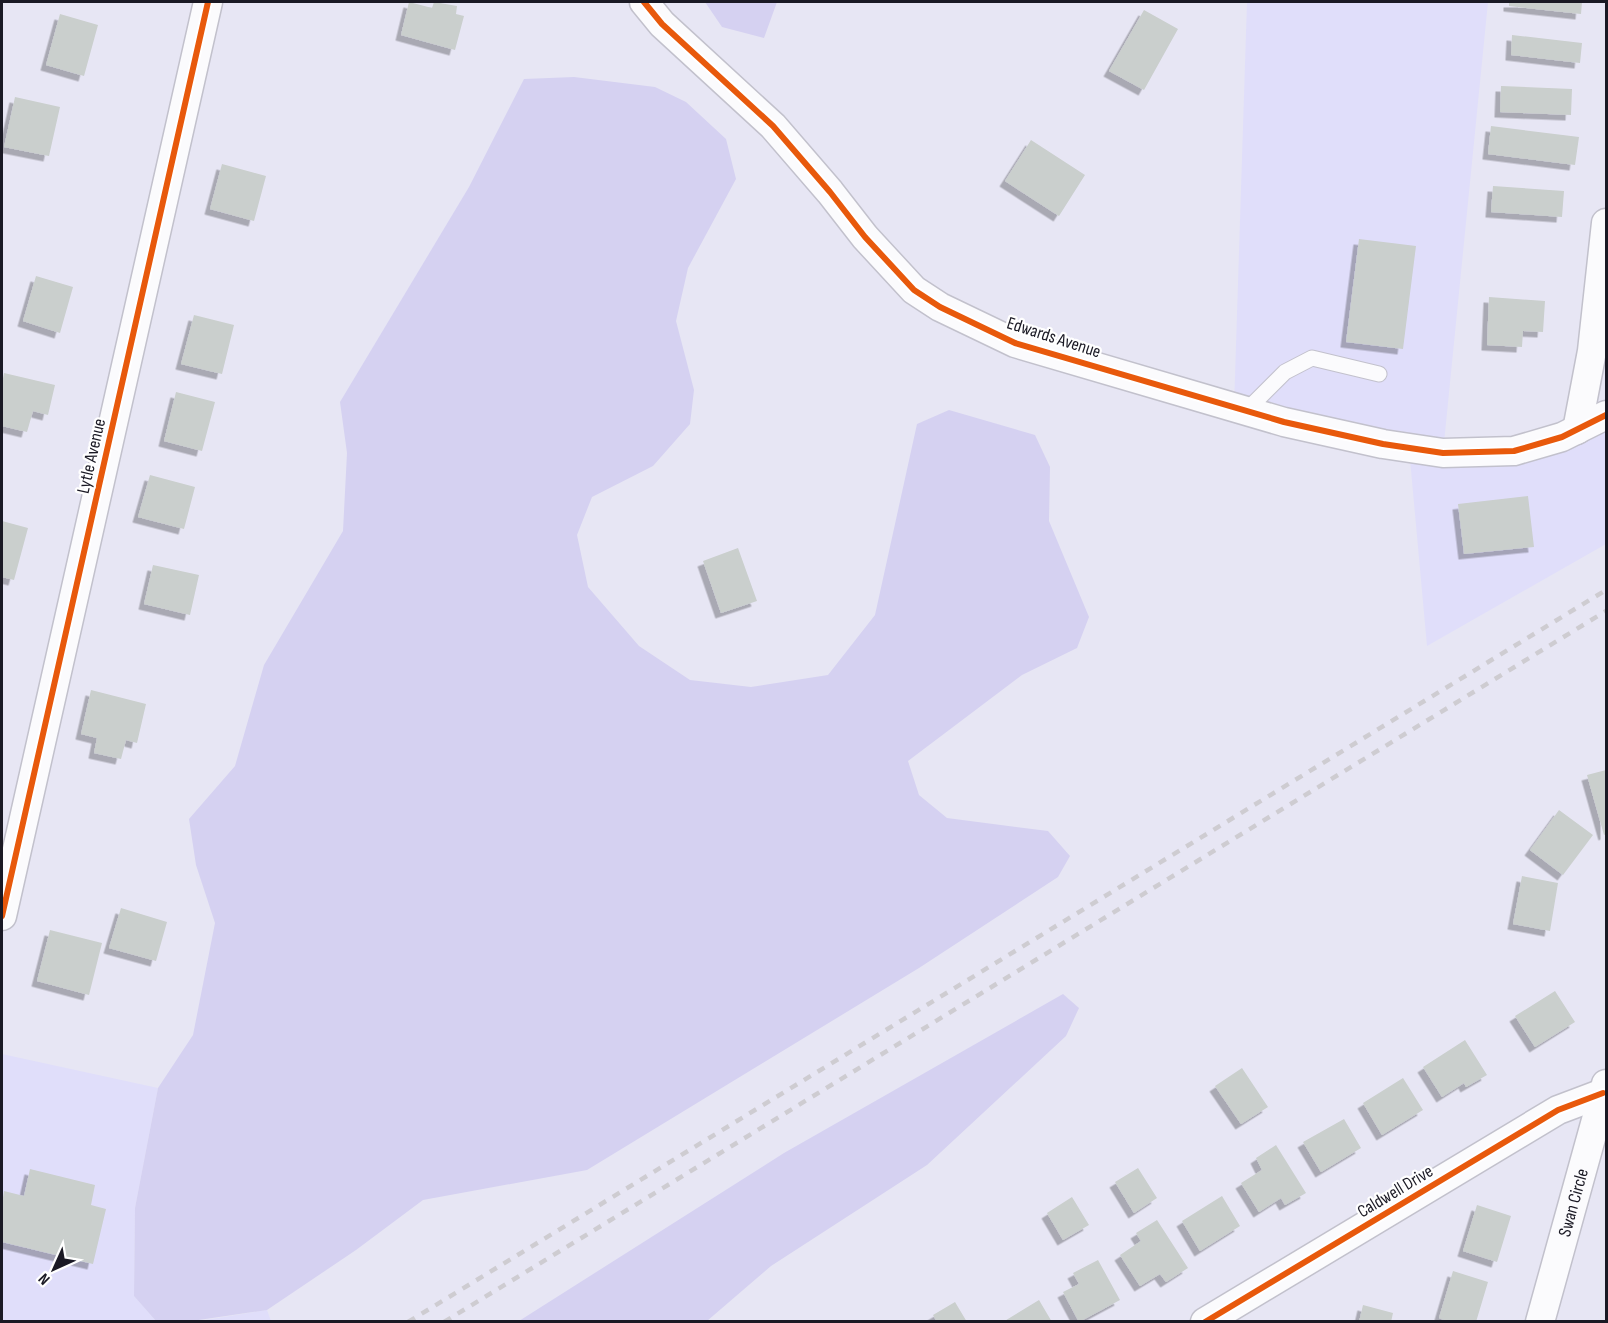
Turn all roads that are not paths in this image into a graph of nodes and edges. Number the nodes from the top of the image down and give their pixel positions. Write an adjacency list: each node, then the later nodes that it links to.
1 (208, 2): 8 (street, Lytle Avenue)
2 (644, 2): 5 (street, Edwards Avenue)
3 (1606, 223): 7 (street)
4 (1379, 374): 5 (lane)
5 (1245, 411): 7 (street, Edwards Avenue)
6 (1606, 415): 7 (street, Edwards Avenue)
7 (1577, 430)
8 (2, 916)
9 (1605, 1089): 10 (street, Caldwell Drive); 11 (street, Swan Circle)
10 (1206, 1322)
11 (1540, 1322)

